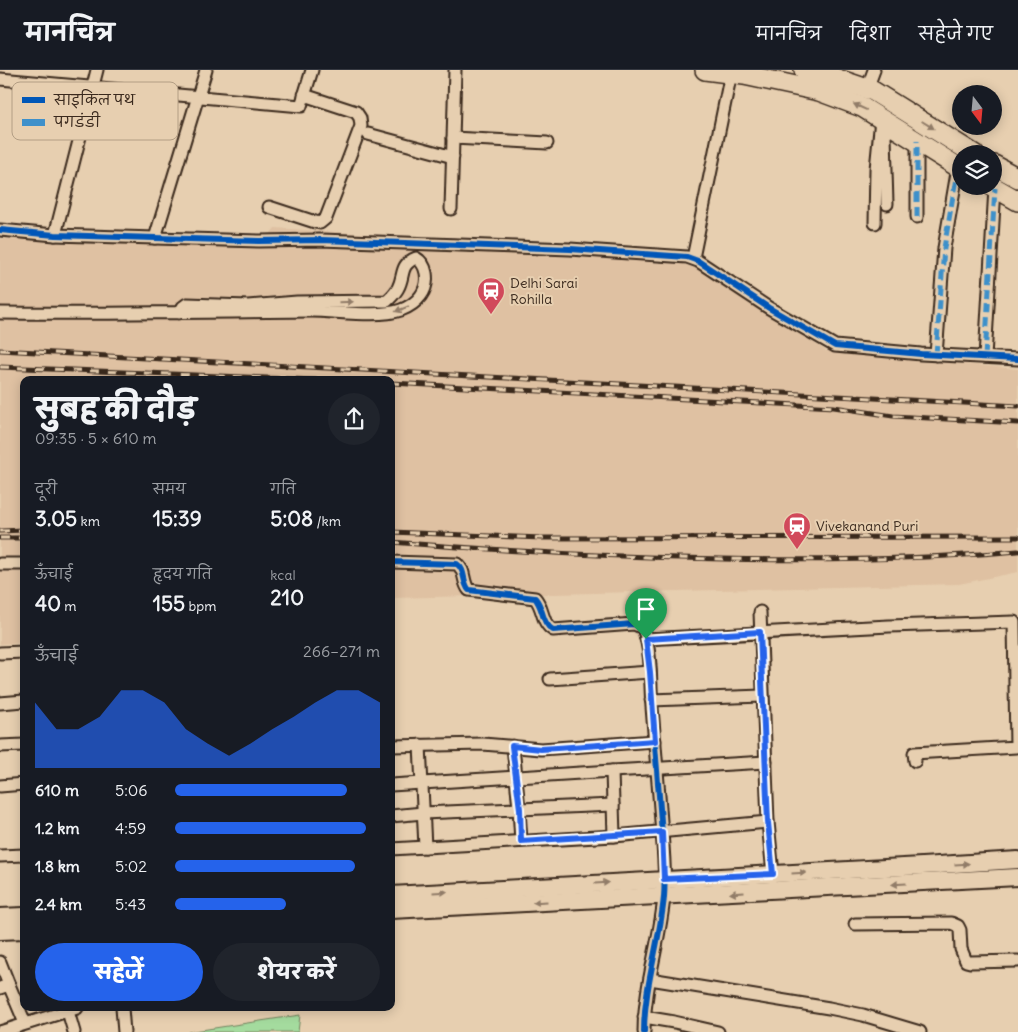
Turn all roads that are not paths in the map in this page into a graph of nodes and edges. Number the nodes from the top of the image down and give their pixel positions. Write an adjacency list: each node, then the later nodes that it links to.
1 (206, 70): 13 (street)
2 (312, 70): 12 (street)
3 (455, 70): 16 (street)
4 (705, 70): 7 (main road)
5 (804, 70): 10 (main road)
6 (874, 70): 10 (street)
7 (731, 73): 14 (main road, one-way to 7); 37 (street)
8 (0, 80): 9 (street)
9 (27, 82)
10 (867, 89): 20 (main road, one-way to 20)
11 (178, 95): 13 (street)
12 (304, 95): 13 (street); 30 (street)
13 (198, 97): 36 (street)
14 (883, 120): 18 (main road); 29 (street); 33 (street)
15 (368, 134): 21 (street)
16 (453, 138): 19 (street); 21 (street)
17 (79, 140): 35 (street)
18 (917, 141): 22 (main road); 32 (street)
19 (547, 143)
20 (959, 145)
21 (453, 157): 31 (street)
22 (952, 163)
23 (1002, 169): 24 (main road)
24 (1018, 178)
25 (1002, 191): 28 (main road)
26 (955, 195): 40 (street)
27 (994, 195): 41 (street)
28 (1018, 200)
29 (887, 204)
30 (269, 207)
31 (451, 209)
32 (917, 217)
33 (875, 223)
34 (0, 230): 35 (street)
35 (55, 235): 36 (street)
36 (155, 238): 37 (street)
37 (693, 258): 40 (street)
38 (0, 313): 39 (street)
39 (179, 313): 39 (street, one-way to 39)
40 (936, 355): 41 (street)
41 (986, 357): 42 (street)
42 (1018, 359)
43 (395, 562): 48 (street)
44 (0, 564): 45 (street)
45 (20, 564)
46 (760, 612): 47 (street)
47 (760, 632): 48 (street); 53 (street); 64 (street)
48 (646, 639): 51 (street)
49 (20, 652): 50 (street)
50 (0, 653)
51 (650, 672): 52 (street); 54 (street)
52 (550, 679)
53 (762, 696): 54 (street); 63 (street)
54 (652, 700): 57 (street)
55 (20, 701): 56 (street)
56 (0, 702)
57 (655, 741): 62 (street); 65 (street)
58 (20, 745): 60 (street)
59 (420, 745): 61 (street); 62 (street); 69 (street)
60 (0, 746)
61 (395, 746)
62 (512, 746): 67 (street)
63 (766, 762): 65 (street); 76 (street)
64 (915, 762)
65 (657, 768): 66 (street); 77 (street)
66 (612, 771): 67 (street); 72 (street)
67 (516, 777): 69 (street); 73 (street)
68 (20, 784): 71 (street)
69 (421, 784): 70 (street); 74 (street)
70 (395, 785)
71 (0, 786)
72 (613, 805): 73 (street); 78 (street)
73 (520, 809): 74 (street); 79 (street)
74 (423, 813): 75 (street); 80 (street)
75 (395, 816)
76 (768, 822): 77 (street); 85 (street)
77 (662, 832): 78 (street); 87 (street)
78 (614, 836): 79 (street)
79 (521, 841): 80 (street)
80 (425, 847): 81 (street)
81 (395, 849)
82 (20, 855): 83 (street)
83 (0, 856)
84 (1018, 860): 85 (street, one-way to 84)
85 (773, 874): 87 (street)
86 (1018, 877): 87 (street, one-way to 87)
87 (664, 887): 88 (street, one-way to 87); 89 (street, one-way to 89); 97 (street)
88 (395, 895)
89 (395, 910)
90 (20, 916): 91 (street)
91 (0, 917)
92 (855, 924): 95 (street)
93 (20, 930): 94 (street)
94 (0, 931)
95 (1018, 961)
96 (0, 962): 98 (street)
97 (650, 979): 102 (street); 110 (street)
98 (4, 986): 103 (street)
99 (62, 1011): 103 (street)
100 (71, 1011): 106 (street)
101 (122, 1011): 107 (street)
102 (644, 1018): 108 (street); 109 (street)
103 (27, 1022): 104 (street); 105 (street)
104 (0, 1032)
105 (35, 1032)
106 (74, 1032)
107 (124, 1032)
108 (644, 1032)
109 (718, 1032)
110 (920, 1032)

